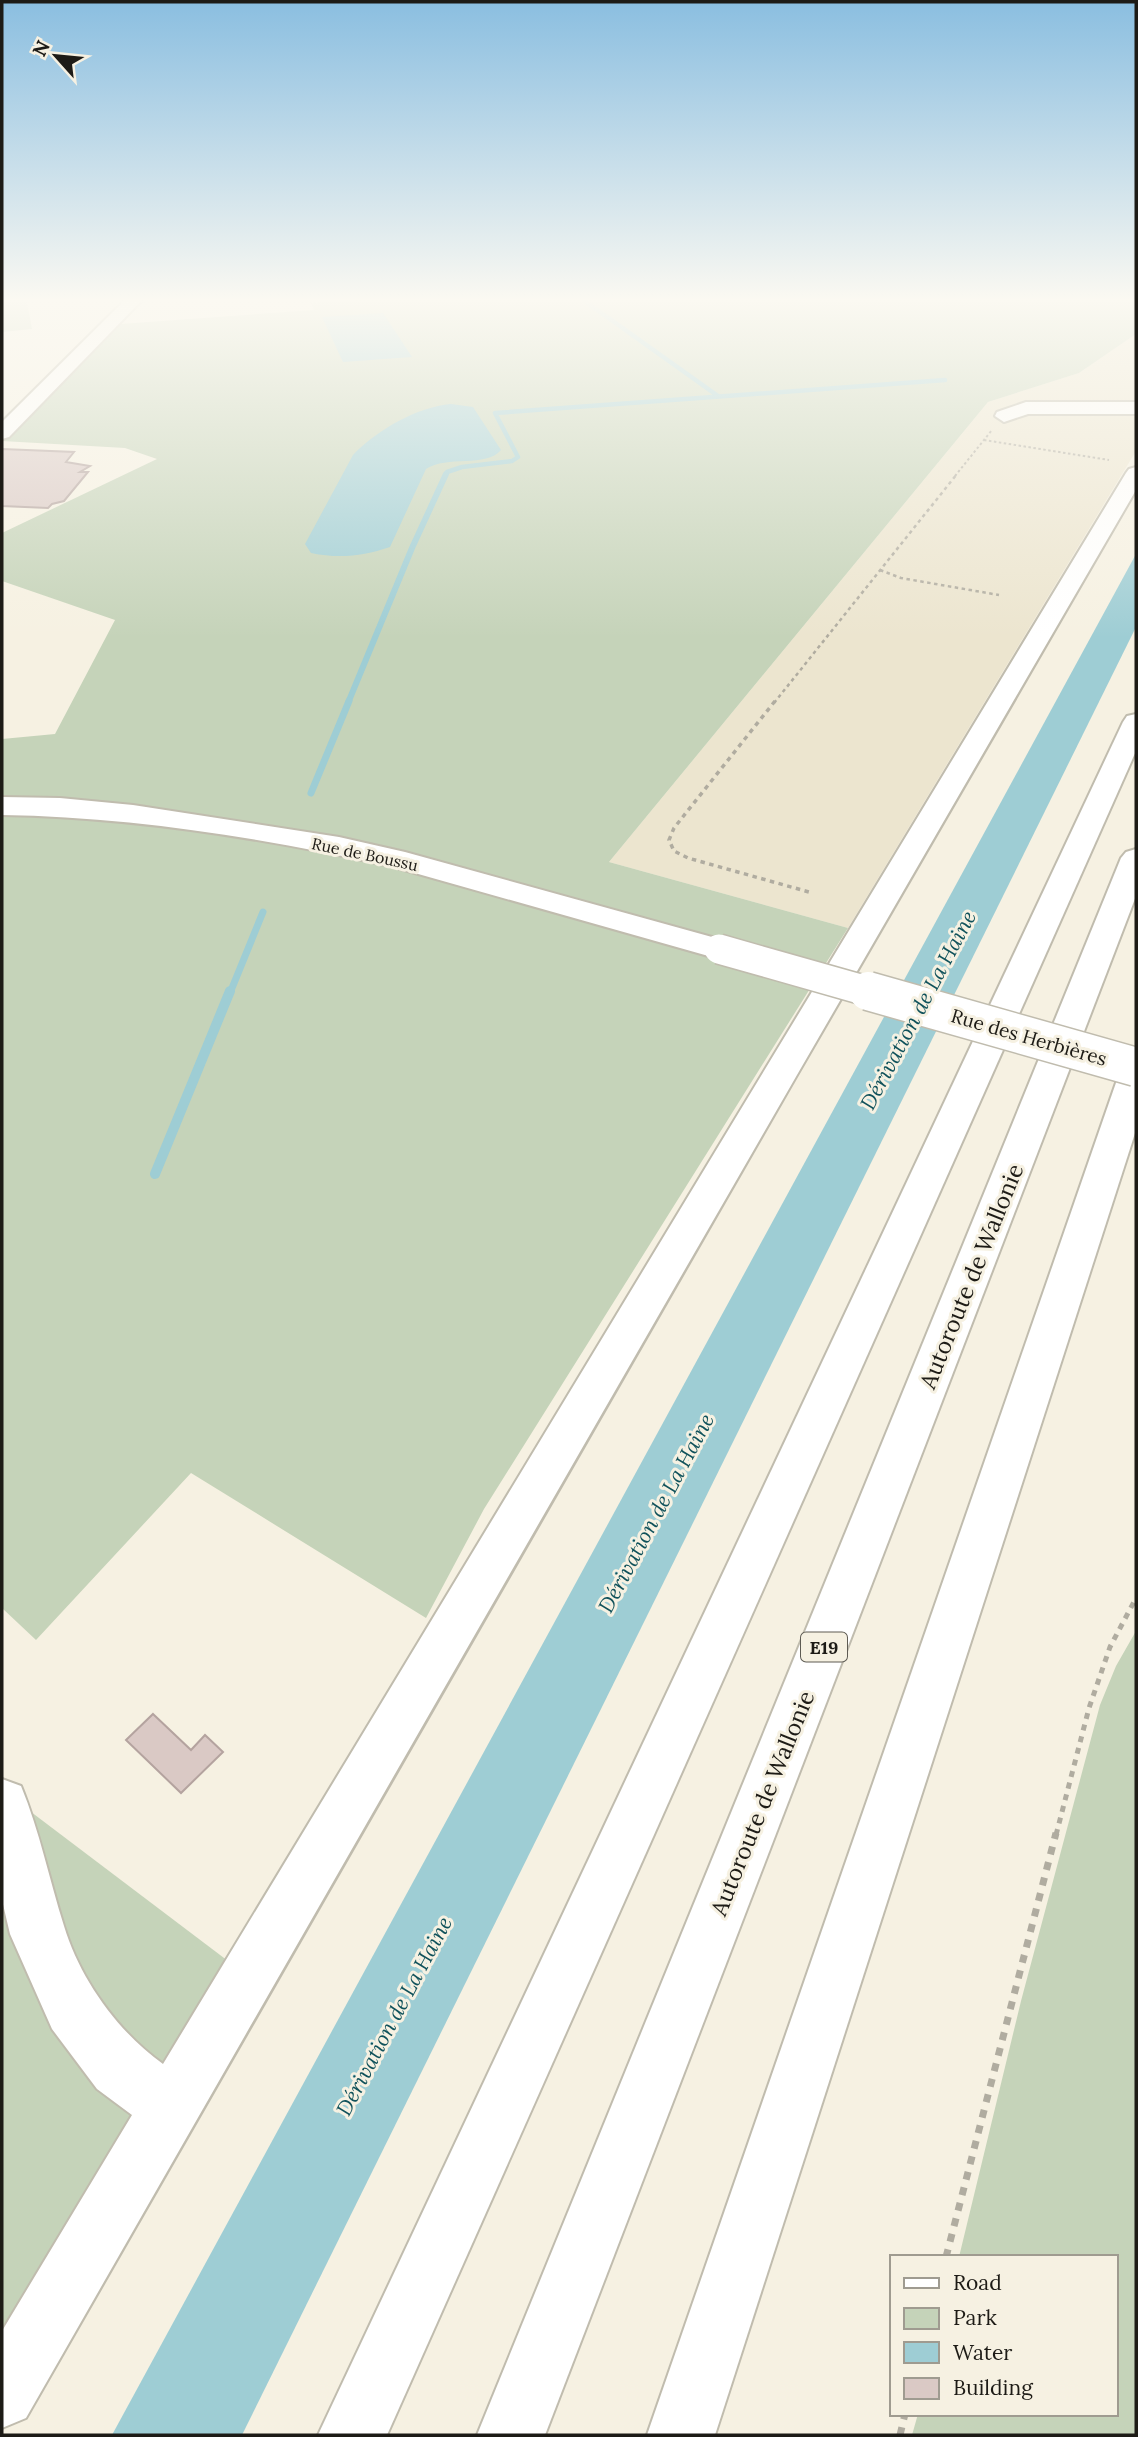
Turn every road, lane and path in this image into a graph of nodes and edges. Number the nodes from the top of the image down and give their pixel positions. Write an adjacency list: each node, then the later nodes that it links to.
1 (24, 411): 4 (main road)
2 (1019, 411): 3 (main road)
3 (1004, 416): 5 (path)
4 (2, 433)
5 (984, 440): 6 (path); 7 (path)
6 (1123, 466): 18 (main road)
7 (880, 570): 8 (path); 12 (path)
8 (999, 595)
9 (1136, 722): 22 (main road)
10 (2, 806): 13 (main road, Rue de Boussu)
11 (1136, 858): 23 (main road, Autoroute de Wallonie / E19)
12 (809, 892)
13 (719, 949): 14 (main road, Rue des Herbières, bridge)
14 (1136, 1067)
15 (1136, 1077): 24 (main road)
16 (1136, 1598): 19 (path)
17 (2, 1805): 18 (main road)
18 (172, 2107): 20 (main road)
19 (947, 2255)
20 (2, 2394)
21 (905, 2416): 25 (path)
22 (352, 2435)
23 (511, 2435)
24 (681, 2435)
25 (900, 2435)

